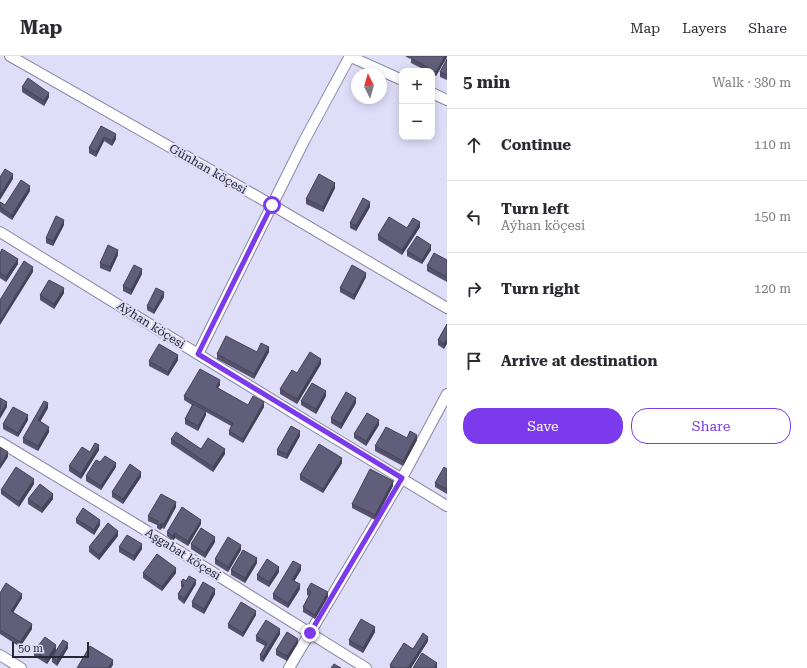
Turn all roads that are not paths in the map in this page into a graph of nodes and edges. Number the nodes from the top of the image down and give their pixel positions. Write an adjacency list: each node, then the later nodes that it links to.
1 (10, 56): 6 (street, Günhan köçesi)
2 (349, 56): 3 (street); 6 (street)
3 (399, 79)
4 (435, 94): 5 (street)
5 (447, 100)
6 (272, 205): 8 (street, Günhan köçesi); 9 (street)
7 (0, 232): 9 (street, Aýhan köçesi)
8 (447, 308)
9 (198, 354): 12 (street, Aýhan köçesi)
10 (447, 394): 12 (street)
11 (0, 442): 14 (street, Aşgabat köçesi)
12 (402, 478): 13 (street, Aýhan köçesi); 14 (street)
13 (447, 506)
14 (310, 633): 17 (street); 18 (street, Aşgabat köçesi)
15 (0, 655): 16 (street)
16 (21, 668)
17 (289, 668)
18 (366, 668)

